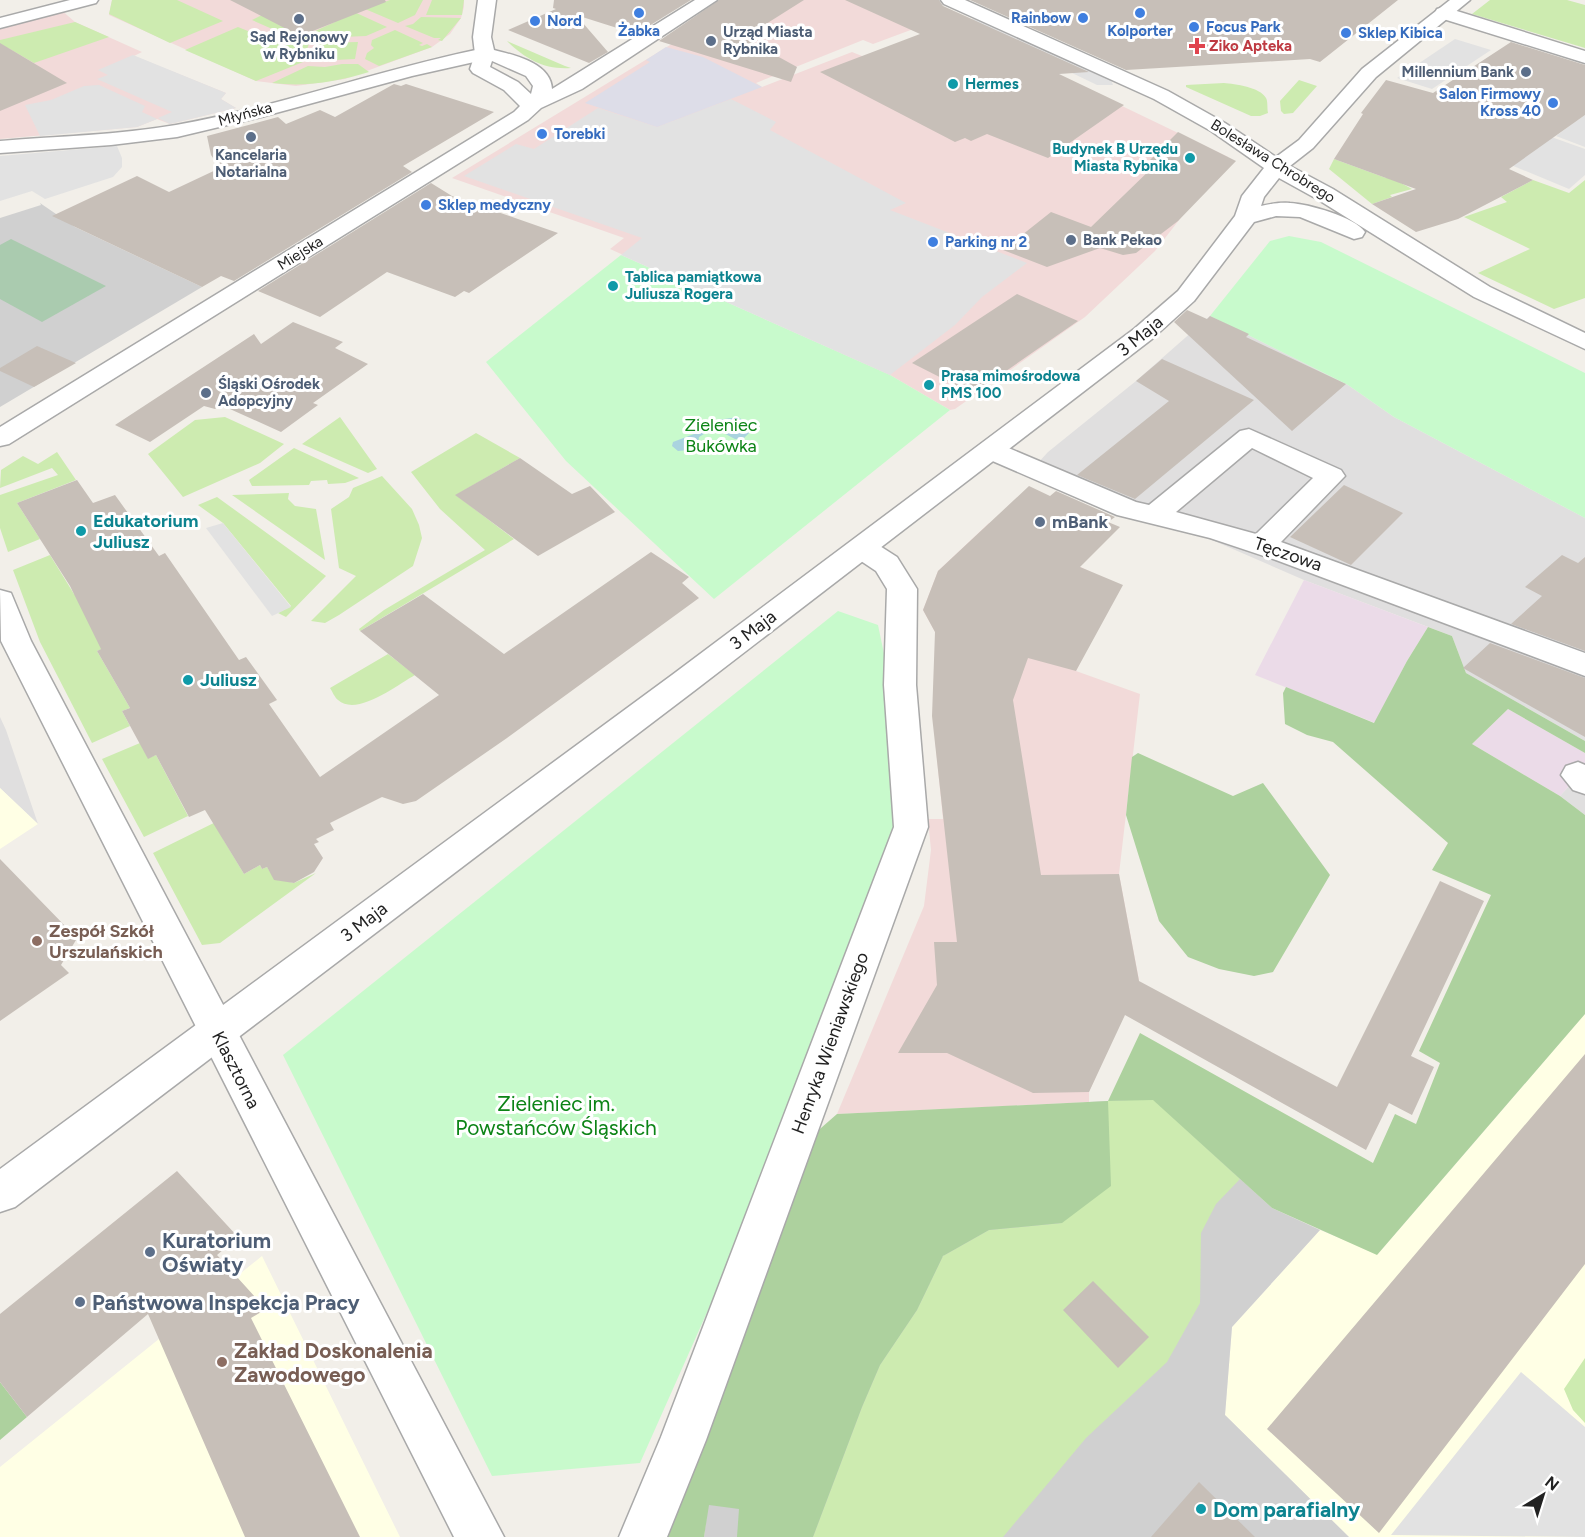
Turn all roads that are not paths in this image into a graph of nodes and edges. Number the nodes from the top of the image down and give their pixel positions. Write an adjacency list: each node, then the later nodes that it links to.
1 (90, 0): 6 (street)
2 (486, 0): 7 (street)
3 (708, 0): 9 (street, Miejska)
4 (950, 0): 12 (street, Bolesława Chrobrego)
5 (1451, 8): 8 (street); 13 (street, 3 Maja)
6 (0, 24)
7 (485, 54): 10 (street); 11 (street); 14 (street, Młyńska)
8 (1585, 57)
9 (598, 68): 10 (street, Miejska); 11 (street, Miejska)
10 (535, 74): 11 (street)
11 (531, 105): 20 (street, Miejska)
12 (1178, 105): 13 (street); 15 (street, Bolesława Chrobrego)
13 (1306, 144): 15 (street, 3 Maja); 16 (street)
14 (0, 147)
15 (1277, 166): 16 (street, Bolesława Chrobrego); 17 (street, 3 Maja)
16 (1326, 194): 18 (street, Bolesława Chrobrego)
17 (1246, 217): 18 (street); 21 (street, 3 Maja)
18 (1466, 282): 19 (street, Bolesława Chrobrego)
19 (1585, 342)
20 (0, 438)
21 (990, 450): 22 (street, Tęczowa); 24 (street, 3 Maja)
22 (1153, 517): 23 (street, Tęczowa); 23 (street)
23 (1261, 545): 26 (street, Tęczowa)
24 (862, 548): 27 (street, 3 Maja); 30 (street, Henryka Wieniawskiego)
25 (0, 600): 27 (street, Klasztorna)
26 (1585, 665)
27 (216, 1033): 28 (street, 3 Maja); 29 (street, Klasztorna)
28 (0, 1193)
29 (480, 1537)
30 (643, 1537)

